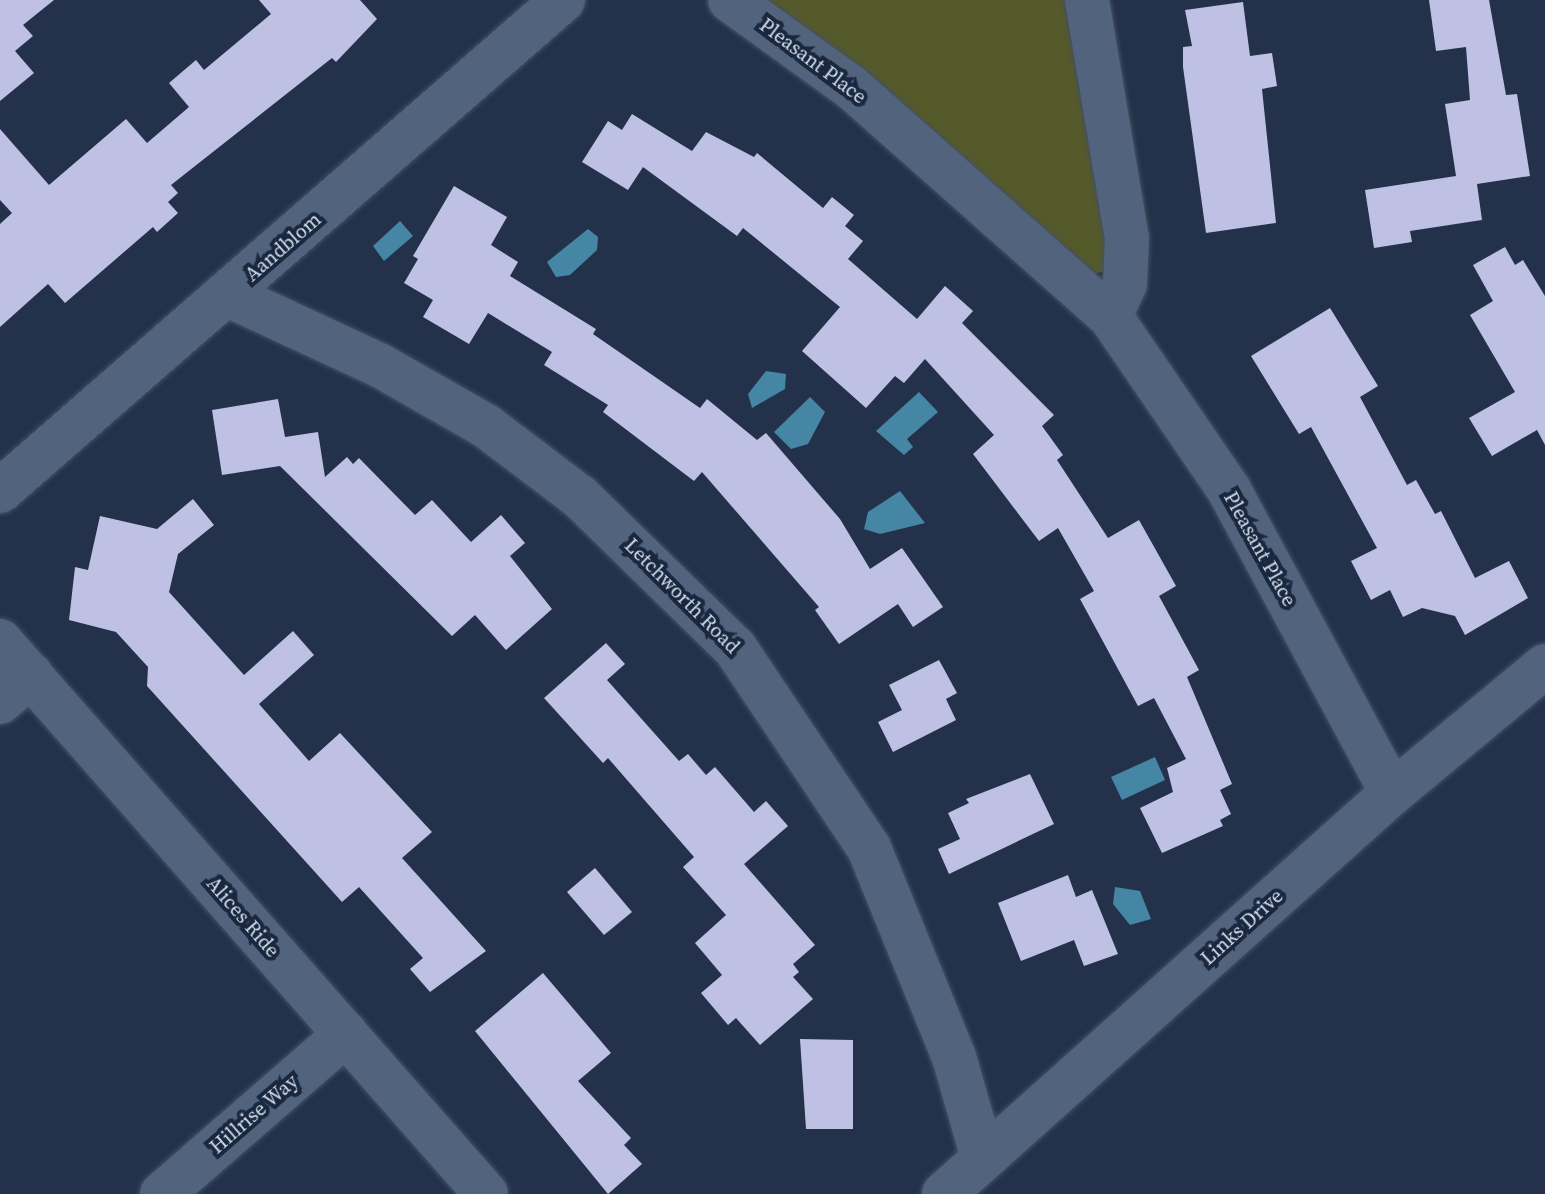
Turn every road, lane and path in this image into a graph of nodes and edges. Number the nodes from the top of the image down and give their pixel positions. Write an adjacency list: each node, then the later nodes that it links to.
1 (563, 0): 4 (street, Aandblom)
2 (730, 0): 5 (street, Pleasant Place)
3 (1087, 0): 5 (street)
4 (228, 295): 6 (street, Aandblom); 12 (street, Letchworth Road)
5 (1110, 316): 10 (street, Pleasant Place)
6 (0, 491)
7 (0, 641): 9 (street, Alices Ride)
8 (1545, 666): 10 (street, Links Drive)
9 (15, 689): 11 (street, Alices Ride)
10 (1392, 793): 12 (street, Links Drive)
11 (346, 1034): 13 (street, Hillrise Way); 14 (street, Alices Ride)
12 (983, 1158): 15 (street, Links Drive)
13 (162, 1194)
14 (486, 1194)
15 (944, 1194)

